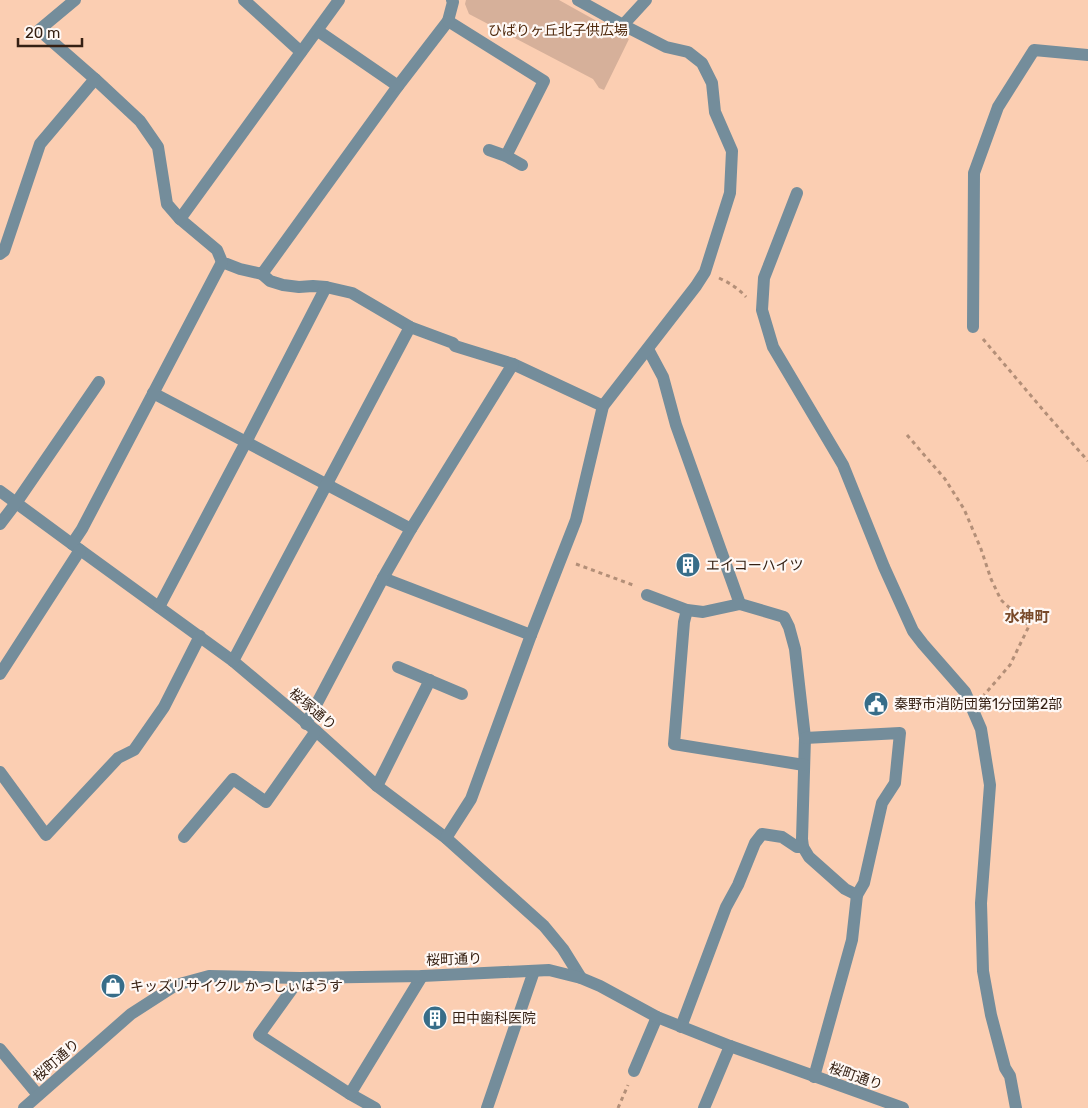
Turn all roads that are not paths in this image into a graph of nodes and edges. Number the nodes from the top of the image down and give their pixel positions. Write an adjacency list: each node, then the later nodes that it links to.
1 (75, 0): 12 (street)
2 (244, 0): 10 (street)
3 (339, 0): 9 (street)
4 (452, 0): 7 (street)
5 (578, 0): 8 (street)
6 (646, 0): 8 (street)
7 (448, 21): 13 (street); 15 (street)
8 (623, 25): 25 (street)
9 (318, 30): 10 (street); 13 (street)
10 (302, 52): 18 (street)
11 (1088, 55): 23 (street)
12 (95, 79): 18 (street); 19 (street)
13 (398, 86): 21 (street)
14 (489, 150): 15 (street)
15 (506, 156): 16 (street)
16 (522, 166)
17 (796, 193): 75 (street)
18 (180, 219): 20 (street)
19 (0, 254)
20 (222, 262): 21 (street); 28 (street)
21 (262, 274): 22 (street)
22 (326, 287): 24 (street); 30 (street)
23 (973, 327)
24 (410, 328): 26 (street); 31 (street)
25 (648, 349): 29 (street); 39 (street)
26 (513, 364): 29 (street); 35 (street)
27 (99, 382): 33 (street)
28 (156, 395): 30 (street); 36 (street)
29 (603, 406): 42 (street)
30 (246, 442): 31 (street); 40 (street)
31 (328, 485): 35 (street); 44 (street)
32 (0, 491): 33 (street, 桜塚通り)
33 (16, 503): 34 (street); 36 (street, 桜塚通り)
34 (0, 524)
35 (409, 527): 37 (street)
36 (76, 547): 40 (street, 桜塚通り); 46 (street)
37 (383, 578): 42 (street); 49 (street)
38 (647, 595): 41 (street)
39 (740, 604): 41 (street); 50 (street)
40 (159, 607): 43 (street, 桜塚通り)
41 (687, 610): 51 (street)
42 (530, 635): 55 (street)
43 (200, 636): 44 (street, 桜塚通り); 52 (street)
44 (233, 661): 49 (street, 桜塚通り)
45 (398, 667): 47 (street)
46 (0, 674)
47 (430, 680): 48 (street); 53 (street)
48 (462, 694)
49 (311, 728): 53 (street, 桜塚通り); 54 (street)
50 (805, 738): 51 (street); 57 (street)
51 (804, 765): 56 (street)
52 (0, 772)
53 (377, 786): 55 (street, 桜塚通り)
54 (184, 837)
55 (446, 838): 61 (street, 桜塚通り)
56 (803, 847): 57 (street); 63 (street)
57 (857, 895): 67 (street)
58 (534, 971): 59 (street, 桜町通り); 61 (street, 桜町通り); 72 (street)
59 (422, 976): 60 (street, 桜町通り); 68 (street)
60 (300, 978): 68 (street); 69 (street, 桜町通り)
61 (581, 978): 62 (street, 桜町通り)
62 (657, 1017): 63 (street, 桜町通り); 66 (street)
63 (673, 1027): 64 (street, 桜町通り)
64 (730, 1046): 67 (street, 桜町通り); 73 (street)
65 (0, 1048): 69 (street)
66 (634, 1070)
67 (814, 1077): 74 (street, 桜町通り)
68 (350, 1094): 71 (street)
69 (38, 1095): 70 (street, 桜町通り)
70 (24, 1108)
71 (375, 1108)
72 (487, 1108)
73 (704, 1108)
74 (903, 1108)
75 (1016, 1108)

